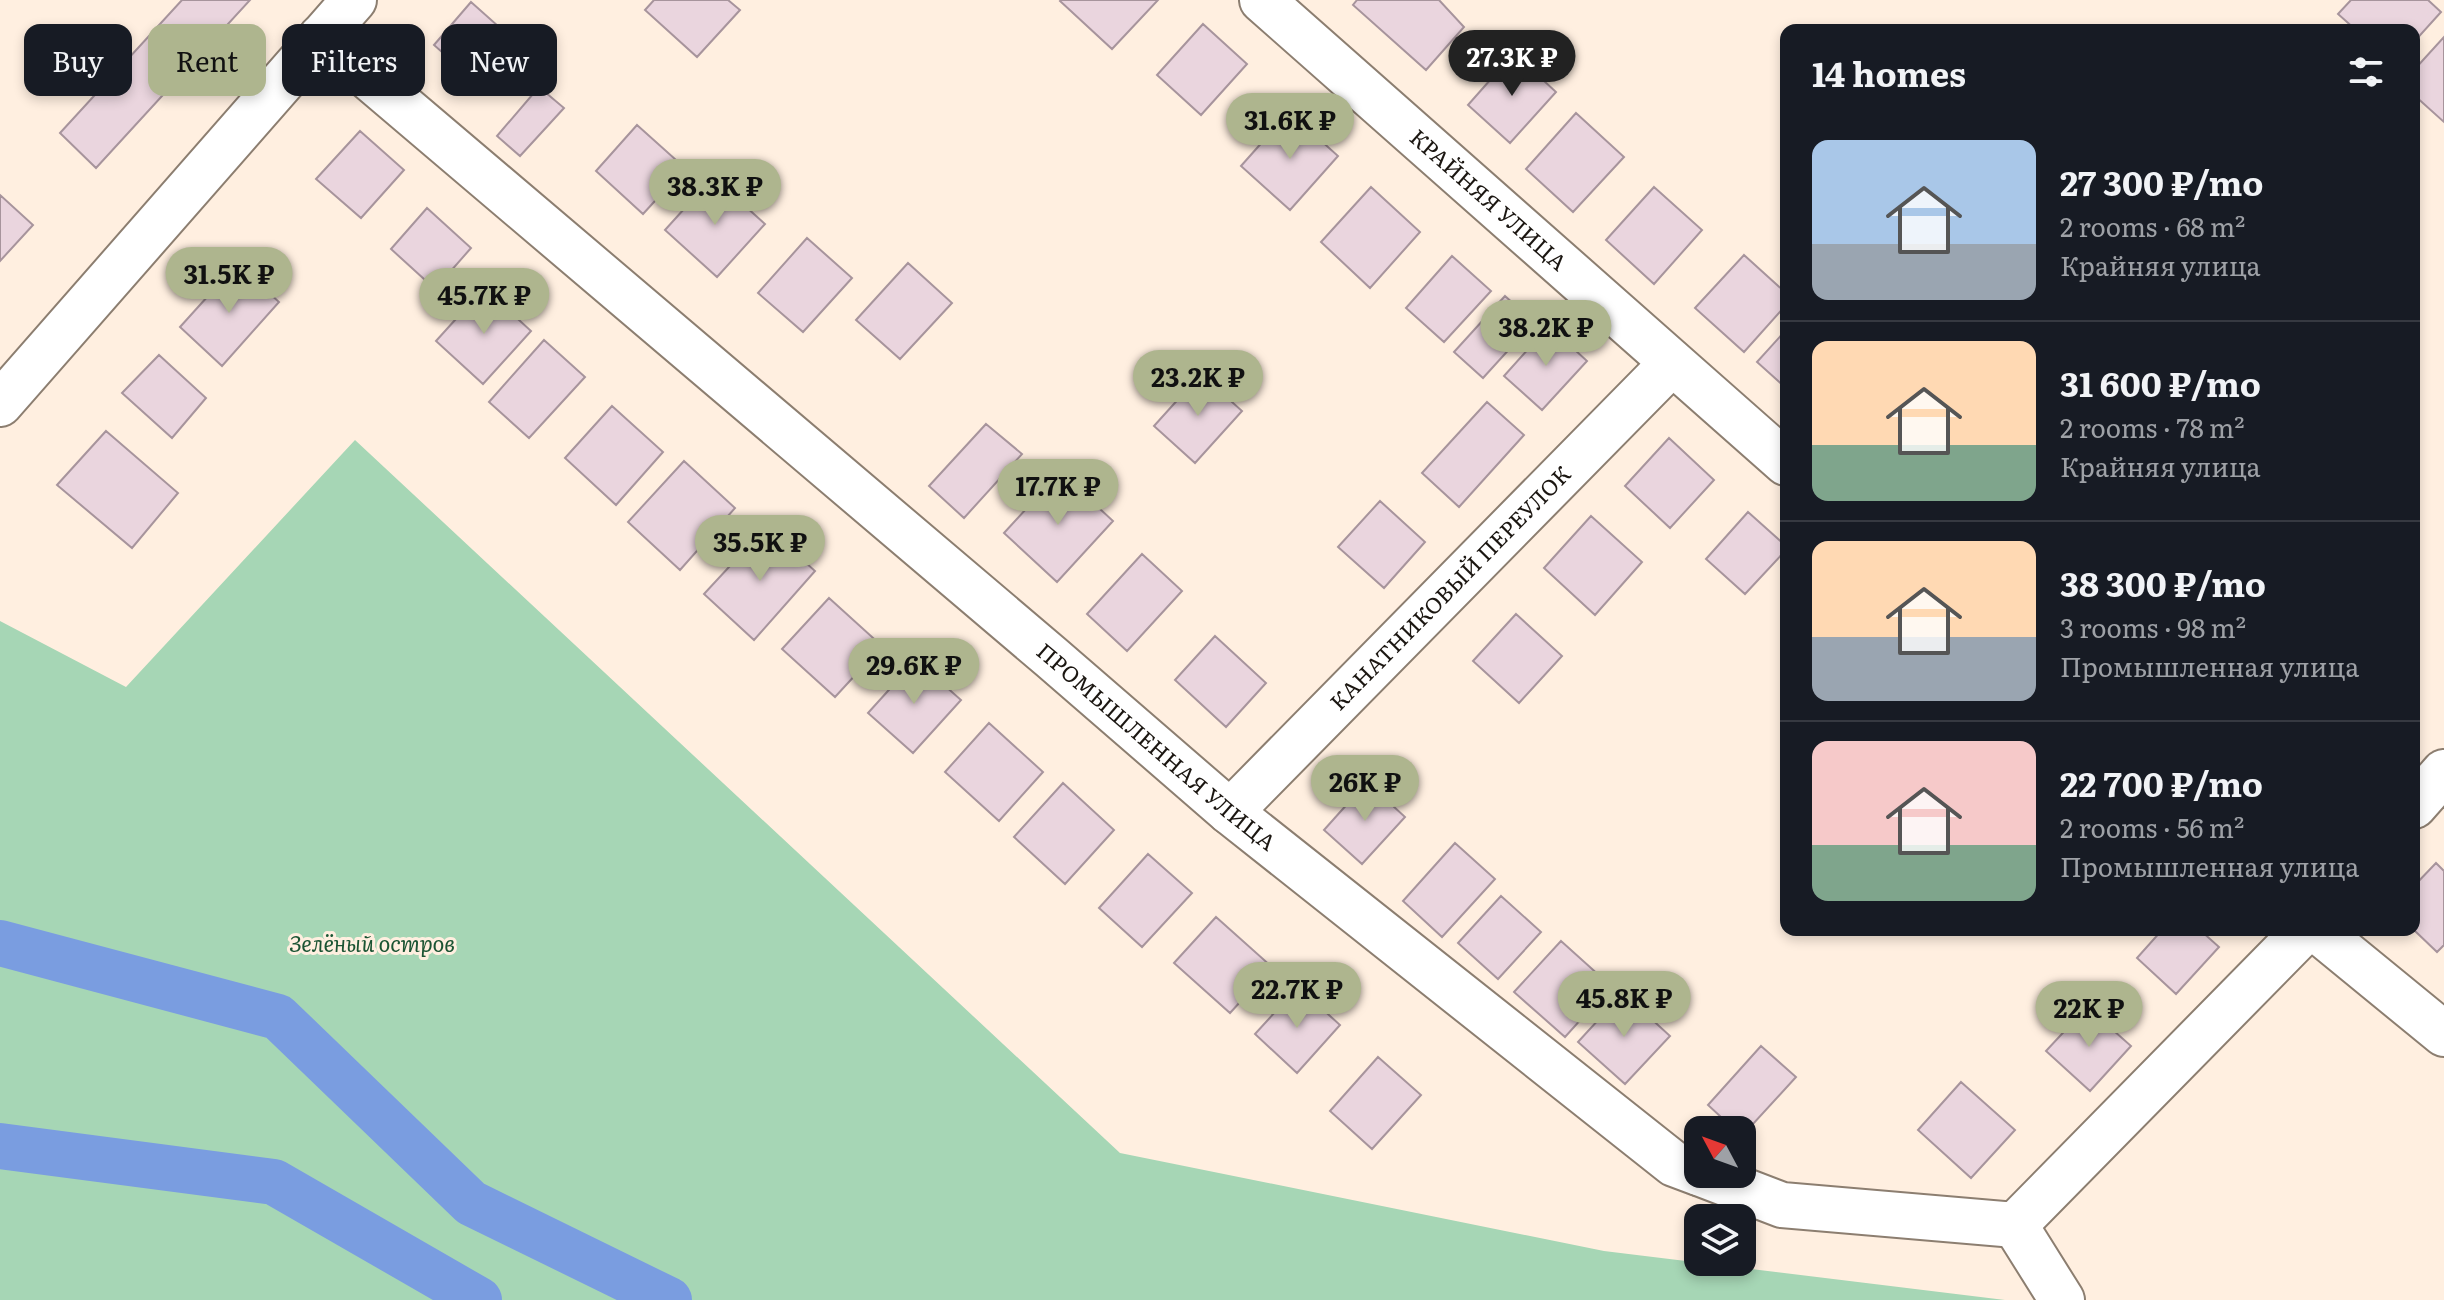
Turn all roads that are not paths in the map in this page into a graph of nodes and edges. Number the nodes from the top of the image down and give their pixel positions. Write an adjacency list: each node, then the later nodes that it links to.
1 (354, 0): 3 (street)
2 (1262, 0): 6 (street, КРАЙНЯЯ УЛИЦА)
3 (333, 24)
4 (282, 82): 7 (street)
5 (390, 96): 11 (street, ПРОМЫШЛЕННАЯ УЛИЦА)
6 (1672, 363): 8 (street, КРАЙНЯЯ УЛИЦА); 11 (street, КАНАТНИКОВЫЙ ПЕРЕУЛОК)
7 (0, 404)
8 (1780, 458)
9 (2444, 772): 10 (street)
10 (2420, 799)
11 (1230, 812): 15 (street, ПРОМЫШЛЕННАЯ УЛИЦА)
12 (2299, 936): 17 (street)
13 (2324, 936): 14 (street)
14 (2444, 1034)
15 (1684, 1165)
16 (1738, 1188): 17 (street, ПРОМЫШЛЕННАЯ УЛИЦА)
17 (2015, 1225): 18 (street)
18 (2062, 1300)

